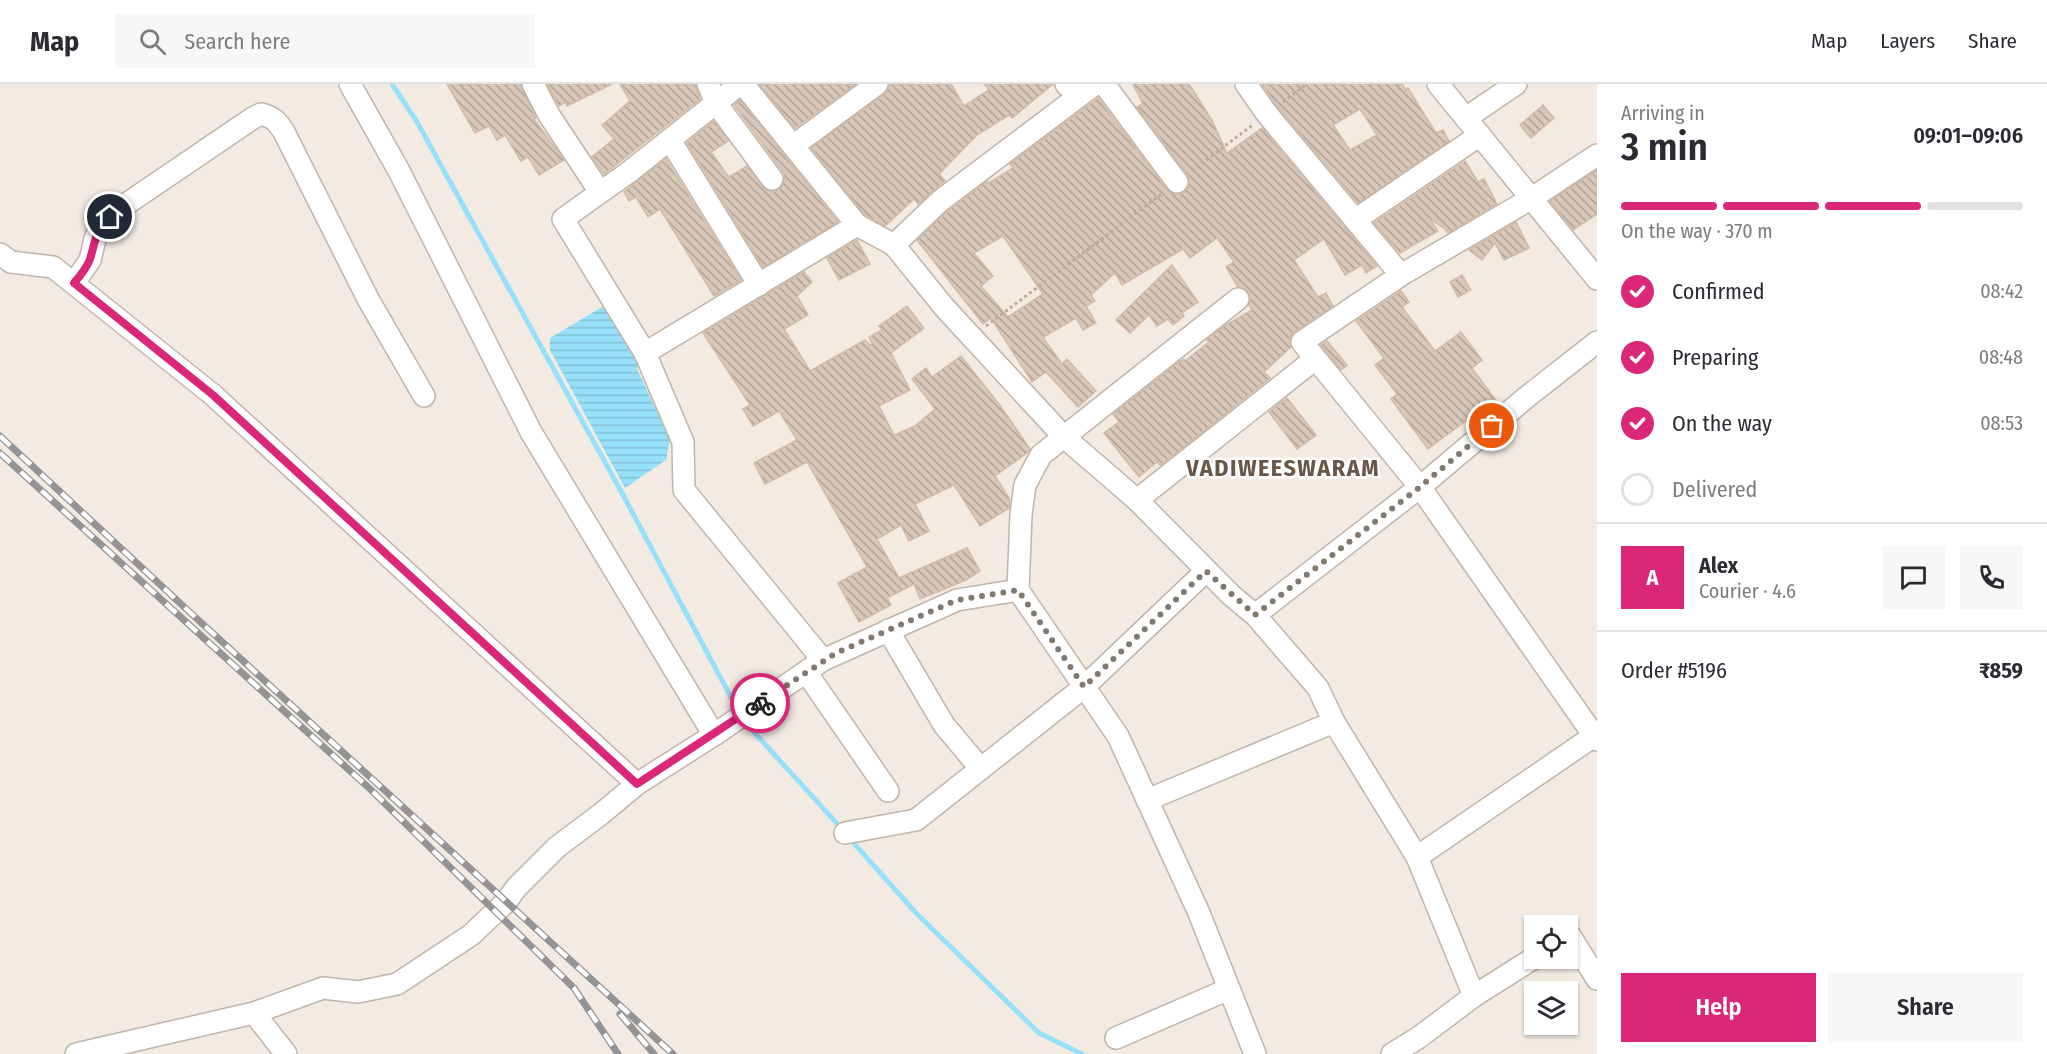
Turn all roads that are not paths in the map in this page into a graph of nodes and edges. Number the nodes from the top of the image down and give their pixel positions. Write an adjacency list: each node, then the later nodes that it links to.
1 (350, 84): 45 (street)
2 (532, 84): 20 (street)
3 (708, 84): 12 (street)
4 (742, 84): 12 (street); 16 (street)
5 (877, 84): 16 (street)
6 (1095, 84): 11 (street)
7 (1104, 84): 19 (street)
8 (1246, 84): 22 (street)
9 (1438, 84): 13 (street)
10 (1516, 84): 13 (street)
11 (1072, 91): 24 (street)
12 (717, 104): 15 (street); 18 (street)
13 (1466, 118): 14 (street)
14 (1480, 135): 21 (street); 22 (street)
15 (670, 140): 20 (street); 29 (street)
16 (793, 146): 23 (street)
17 (1597, 155): 21 (street)
18 (772, 179)
19 (1177, 182)
20 (600, 192): 32 (street)
21 (1532, 198): 26 (street); 27 (street)
22 (1354, 220): 26 (street)
23 (857, 225): 24 (street); 29 (street)
24 (894, 245): 35 (street)
25 (0, 254): 28 (street)
26 (1401, 275): 33 (street)
27 (1597, 279)
28 (74, 283): 34 (street); 48 (street)
29 (759, 285): 32 (street)
30 (1238, 299): 35 (street)
31 (1597, 342): 36 (street)
32 (645, 353): 42 (street)
33 (1315, 359): 36 (street); 37 (street)
34 (424, 396)
35 (1064, 437): 37 (street); 39 (street)
36 (1420, 487): 40 (street); 46 (street)
37 (1137, 500): 38 (street)
38 (1206, 571): 40 (street); 43 (street)
39 (1018, 590): 41 (street); 43 (street)
40 (1255, 615): 44 (street)
41 (888, 630): 42 (street); 47 (street)
42 (814, 666): 45 (street); 49 (street)
43 (1084, 687): 47 (street); 50 (street)
44 (1334, 722): 50 (street); 52 (street)
45 (714, 735): 48 (street)
46 (1596, 736): 52 (street)
47 (981, 769): 51 (street)
48 (637, 784): 58 (street)
49 (888, 791)
50 (1146, 800): 56 (street)
51 (845, 833)
52 (1417, 857): 57 (street)
53 (1578, 949): 55 (street)
54 (1524, 964): 57 (street)
55 (1597, 979)
56 (1229, 989): 59 (street); 63 (street)
57 (1474, 996): 60 (street)
58 (254, 1013): 61 (street); 62 (street)
59 (1116, 1038)
60 (1424, 1046): 64 (street)
61 (76, 1054)
62 (286, 1054)
63 (1255, 1054)
64 (1392, 1054)

